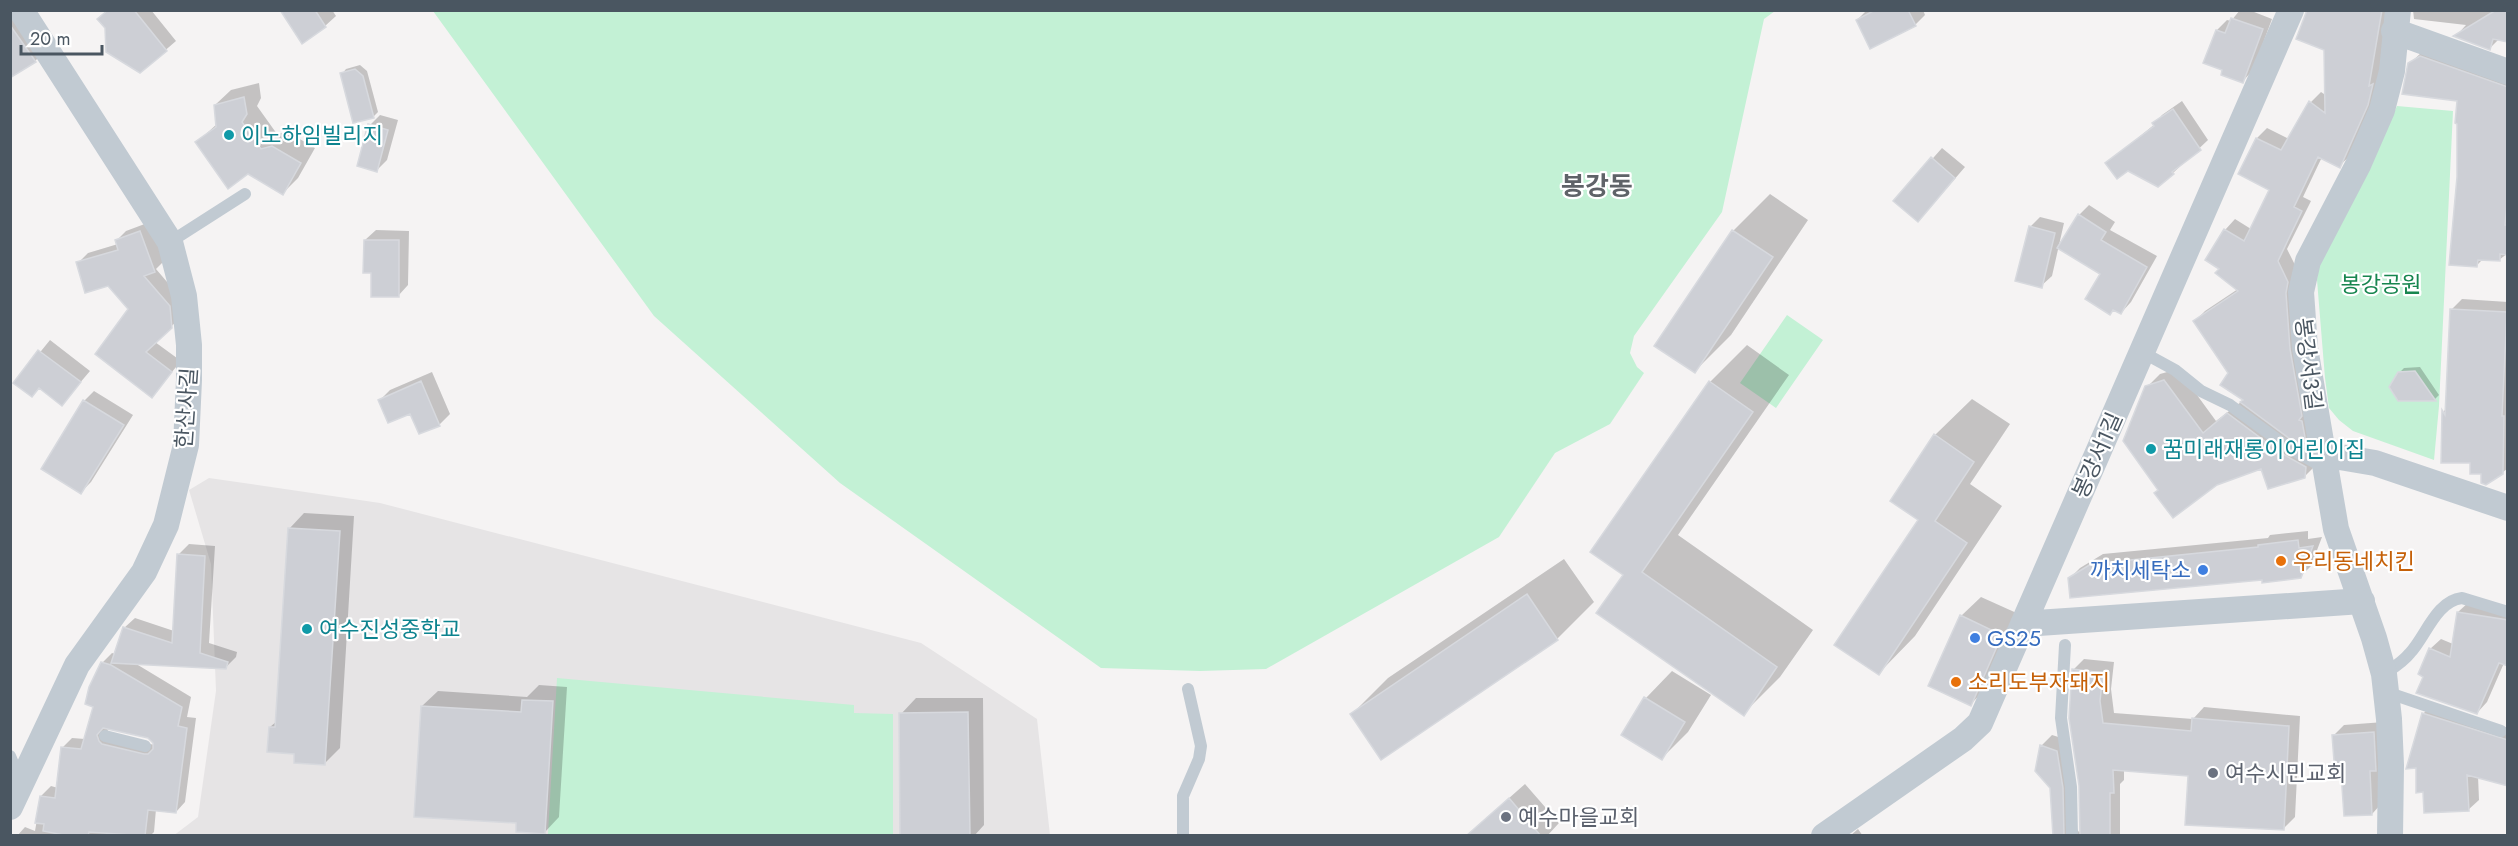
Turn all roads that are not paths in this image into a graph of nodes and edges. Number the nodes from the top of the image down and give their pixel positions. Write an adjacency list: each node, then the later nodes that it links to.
1 (21, 10): 6 (street, 한산사길)
2 (2291, 10): 7 (street, 봉강서1길)
3 (2396, 21): 4 (street); 8 (street, 봉강서3길)
4 (2508, 72)
5 (245, 194): 6 (lane)
6 (170, 242): 20 (street, 한산사길)
7 (2142, 352): 8 (lane); 12 (street, 봉강서1길)
8 (2323, 461): 9 (street); 10 (street, 봉강서3길)
9 (2508, 508)
10 (2362, 602): 12 (street); 14 (street, 봉강서3길)
11 (2508, 612): 14 (lane)
12 (2023, 624): 24 (street, 봉강서1길)
13 (2065, 645): 25 (lane)
14 (2385, 683): 16 (lane); 22 (street, 봉강서3길)
15 (1188, 689): 23 (lane)
16 (2501, 731)
17 (105, 736): 18 (lane)
18 (145, 746)
19 (10, 756): 20 (lane)
20 (21, 784): 21 (street, 한산사길)
21 (10, 807)
22 (2396, 829)
23 (1183, 836)
24 (1824, 836)
25 (2072, 836)

